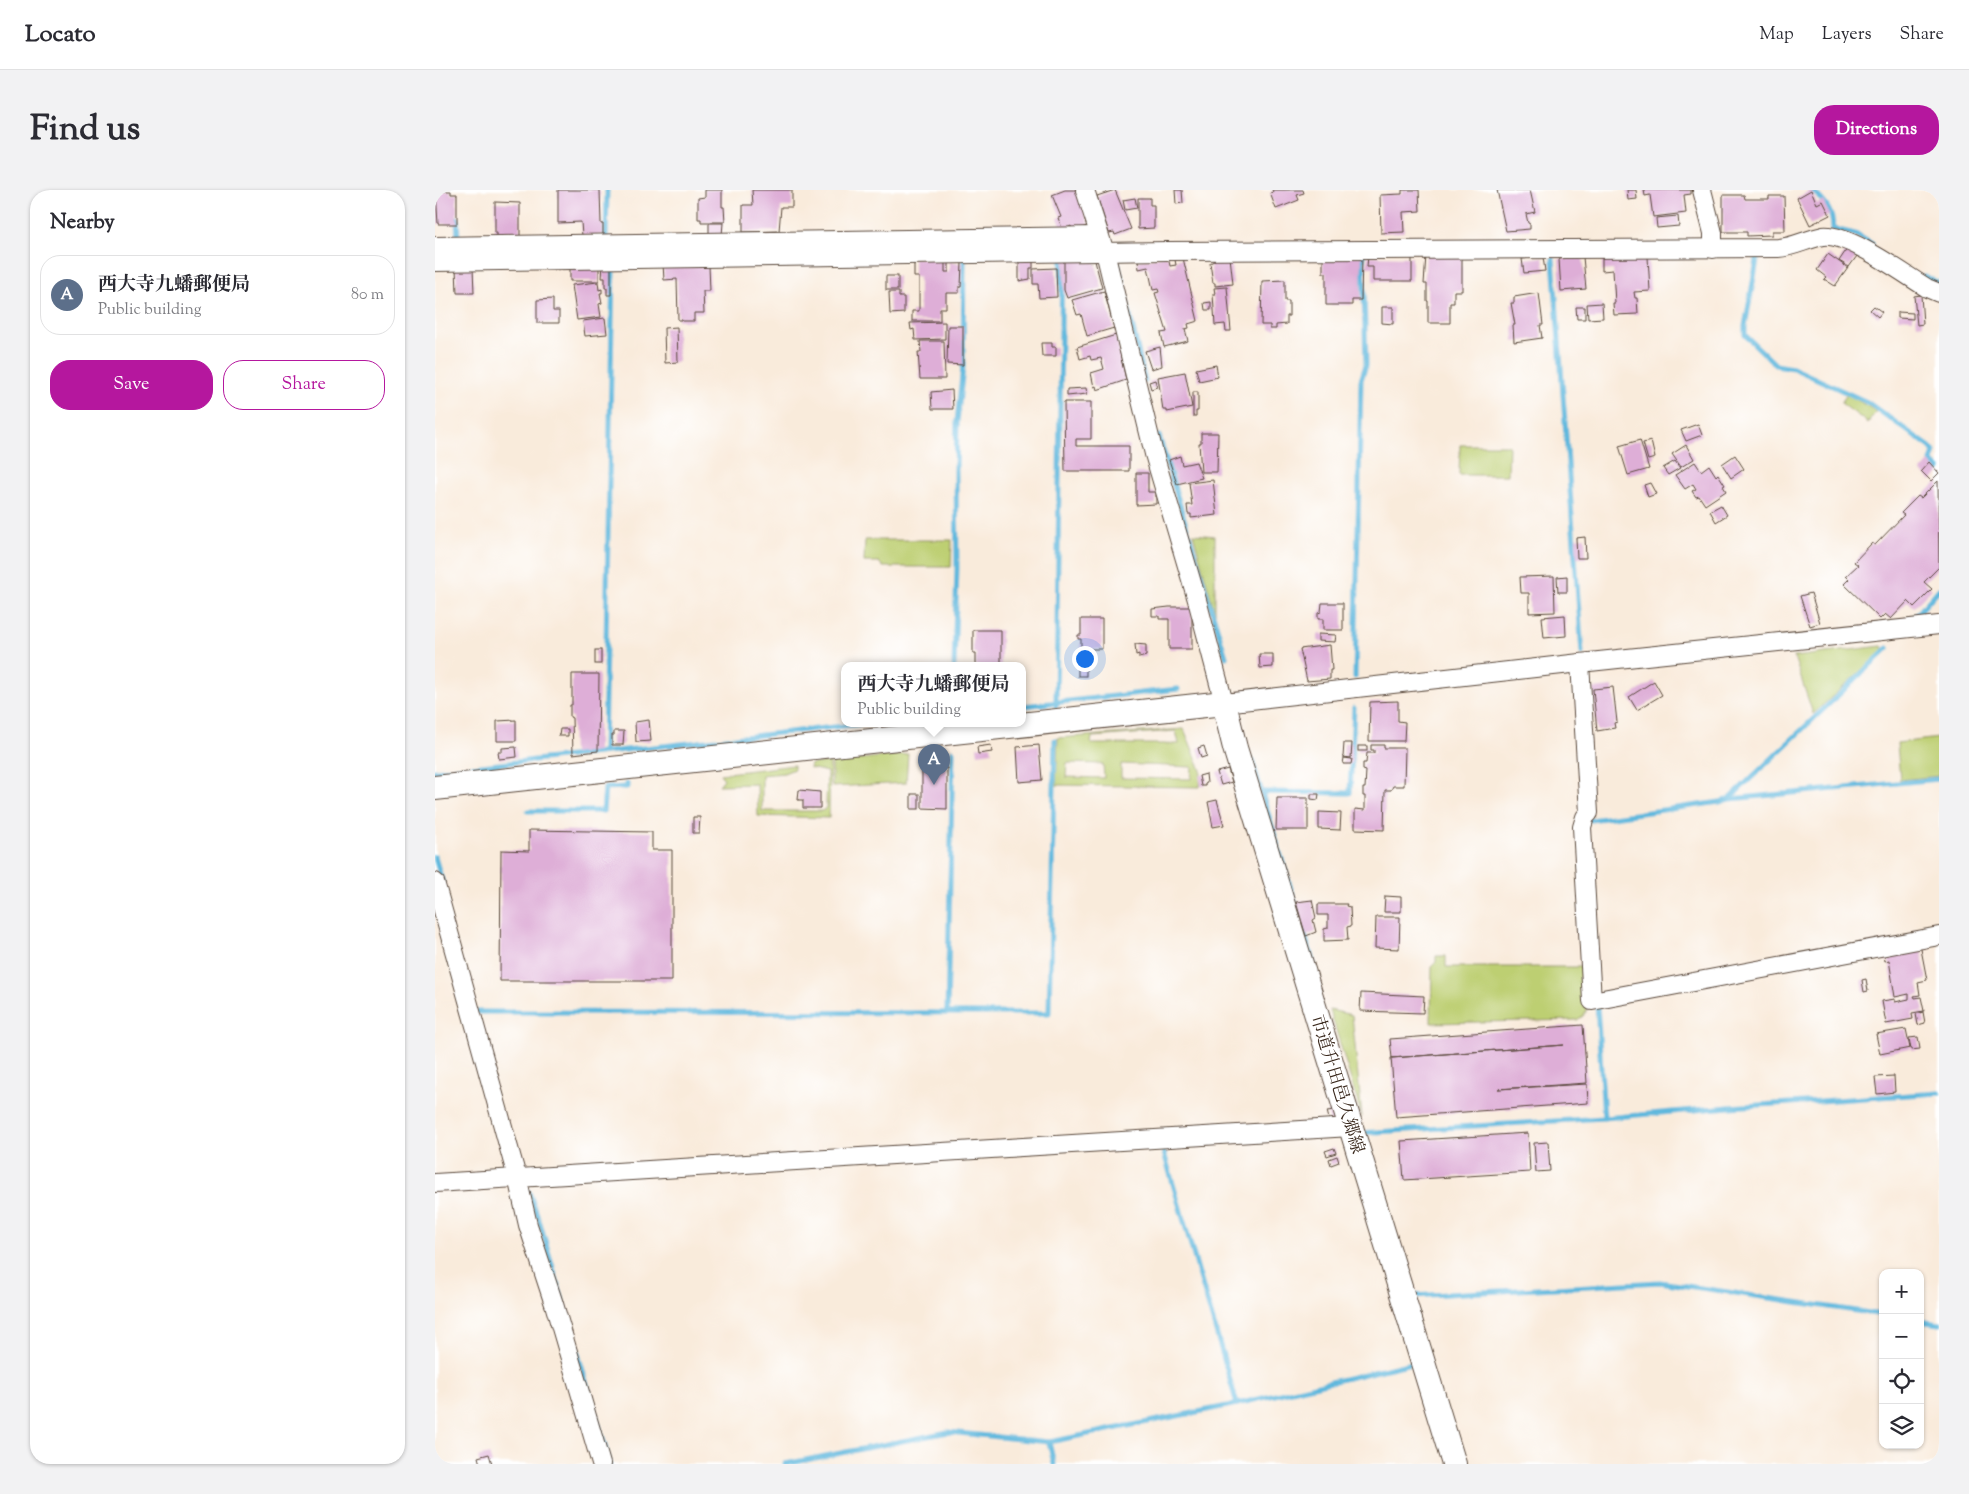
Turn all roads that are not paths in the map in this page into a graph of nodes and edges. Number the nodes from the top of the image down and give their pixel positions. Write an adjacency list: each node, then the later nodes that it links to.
1 (1085, 190): 4 (street)
2 (1702, 190): 3 (street)
3 (1713, 242): 4 (street); 7 (street)
4 (1102, 244): 5 (street); 6 (street); 10 (street)
5 (435, 246)
6 (435, 262)
7 (1939, 293)
8 (1939, 625): 9 (street)
9 (1580, 663): 10 (street); 15 (street)
10 (1224, 703): 11 (street); 16 (street, 市道升田邑久郷線)
11 (1026, 724)
12 (1001, 727): 13 (street)
13 (435, 788)
14 (435, 882): 17 (street)
15 (1939, 936)
16 (1352, 1132): 17 (street); 20 (street, 市道升田邑久郷線)
17 (520, 1181): 18 (street); 19 (street)
18 (435, 1183)
19 (601, 1464)
20 (1454, 1464)

